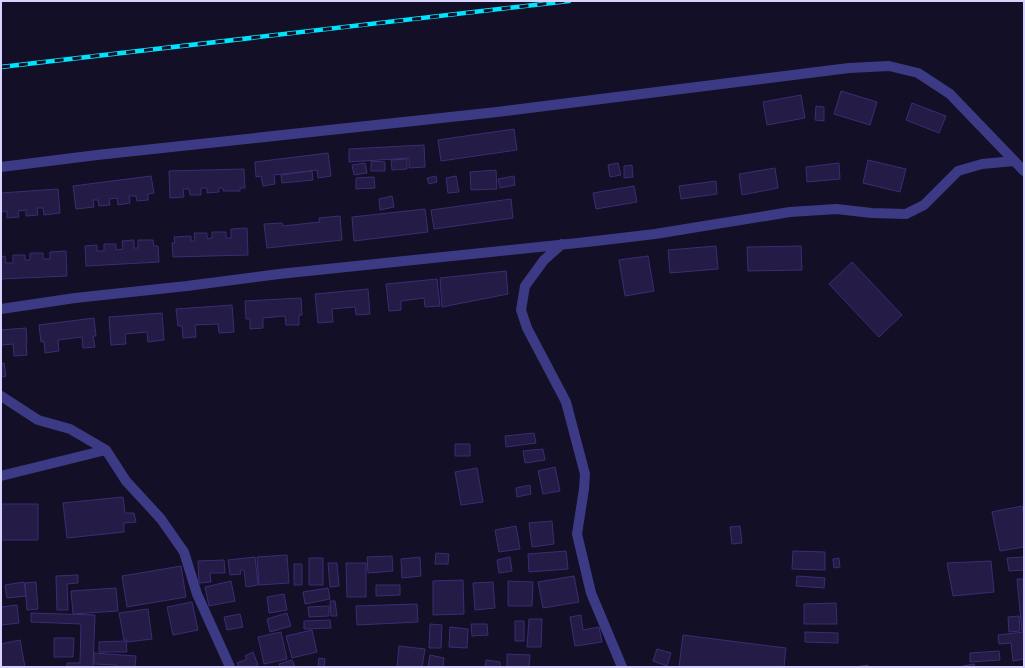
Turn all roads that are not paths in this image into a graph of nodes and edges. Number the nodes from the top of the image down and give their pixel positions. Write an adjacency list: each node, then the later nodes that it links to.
1 (1014, 161): 2 (street); 3 (street); 4 (street)
2 (1, 167)
3 (1024, 171)
4 (562, 244): 5 (street); 10 (street)
5 (1, 309)
6 (1, 396): 7 (street)
7 (106, 450): 8 (street); 9 (street)
8 (1, 476)
9 (230, 667)
10 (622, 667)

